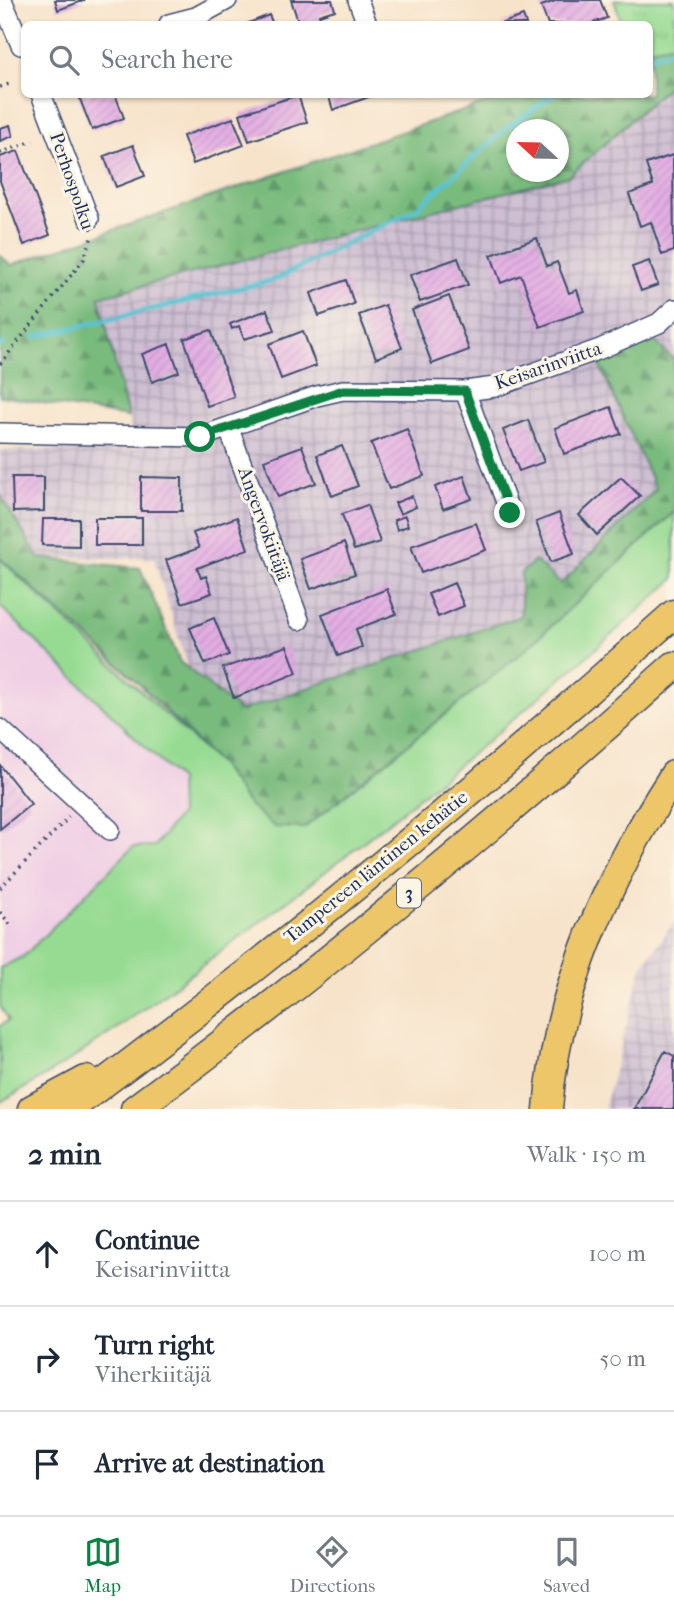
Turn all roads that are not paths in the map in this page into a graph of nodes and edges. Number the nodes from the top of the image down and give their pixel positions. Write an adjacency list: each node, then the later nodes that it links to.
1 (2, 0): 6 (street)
2 (227, 0): 4 (street)
3 (358, 0): 5 (street)
4 (181, 21)
5 (366, 21)
6 (21, 43)
7 (43, 98): 8 (street, Perhospolku)
8 (89, 219)
9 (674, 309): 10 (street, Keisarinviitta)
10 (465, 391): 11 (street, Keisarinviitta); 13 (street)
11 (229, 429): 12 (street, Keisarinviitta); 15 (street, Angervokiitäjä)
12 (0, 433)
13 (510, 513)
14 (674, 614): 20 (highway, Tampereen läntinen kehätie / 3)
15 (299, 620)
16 (674, 666): 23 (highway, Tampereen läntinen kehätie / 3)
17 (0, 729): 19 (street)
18 (674, 775): 24 (highway)
19 (110, 830)
20 (165, 1038): 21 (highway); 22 (highway, Tampereen läntinen kehätie / 3)
21 (32, 1109)
22 (69, 1109)
23 (135, 1109)
24 (548, 1109)

